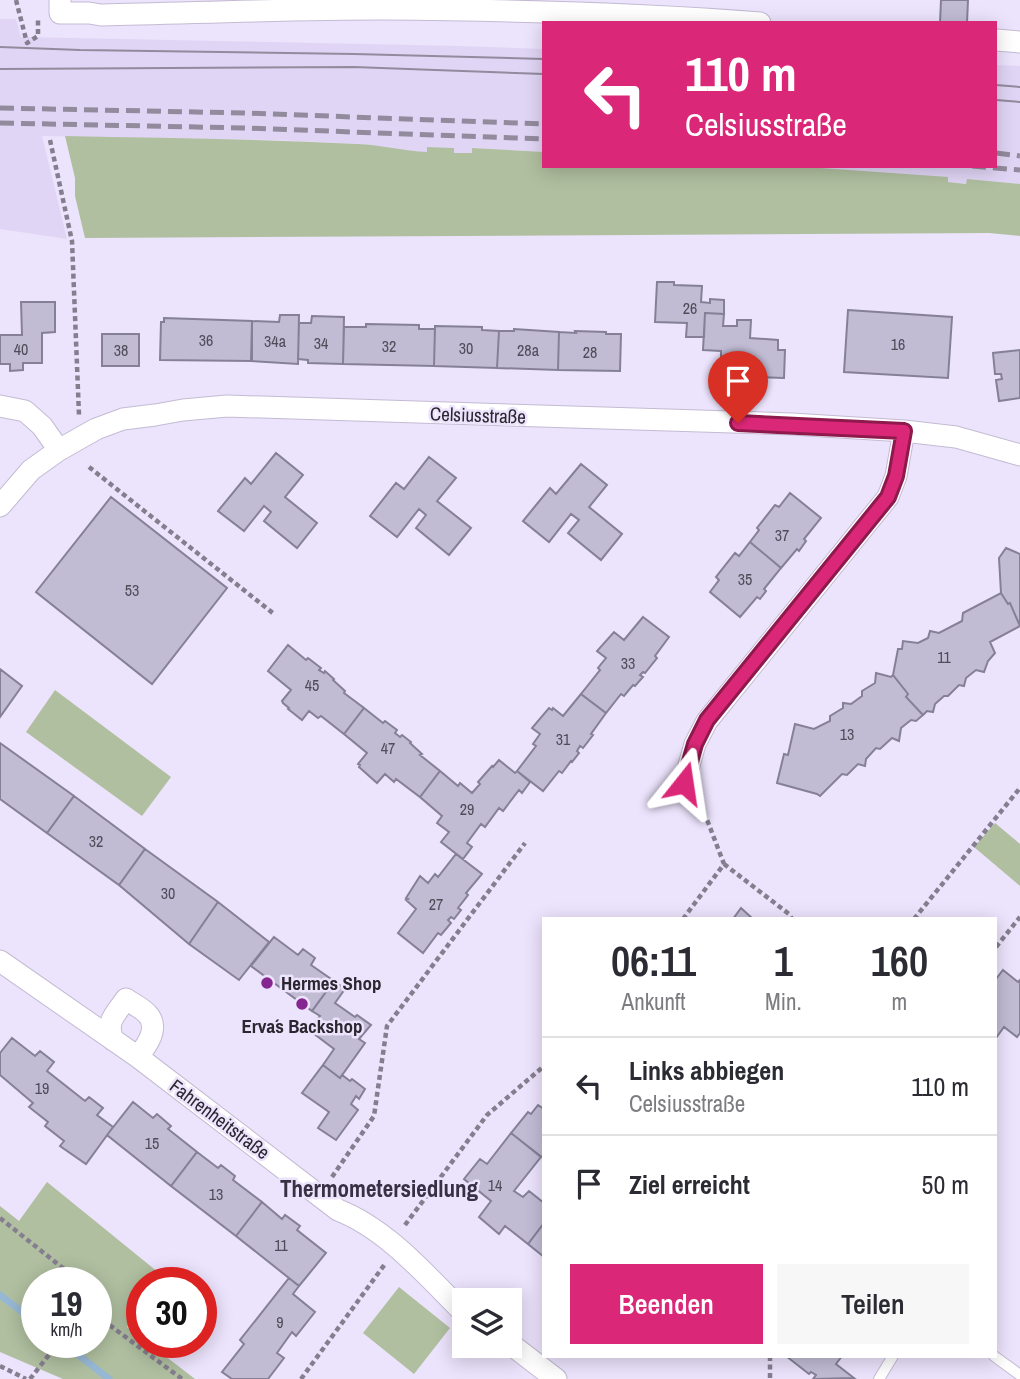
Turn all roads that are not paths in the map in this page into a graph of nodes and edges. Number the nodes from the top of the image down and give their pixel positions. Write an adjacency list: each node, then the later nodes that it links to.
1 (60, 6): 2 (street)
2 (733, 21)
3 (997, 40): 4 (street)
4 (1020, 42)
5 (0, 406): 7 (street)
6 (904, 431): 7 (street, Celsiusstraße); 8 (street, Celsiusstraße); 10 (street)
7 (59, 450): 9 (street, Celsiusstraße)
8 (1020, 455)
9 (0, 506)
10 (684, 783)
11 (0, 961): 12 (street, Fahrenheitstraße)
12 (113, 1040): 13 (street, Fahrenheitstraße); 13 (street)
13 (138, 1057): 14 (street, Fahrenheitstraße)
14 (452, 1301)
15 (522, 1353): 19 (street)
16 (892, 1358): 20 (lane)
17 (997, 1358): 18 (lane)
18 (1020, 1375)
19 (556, 1379)
20 (879, 1379)

